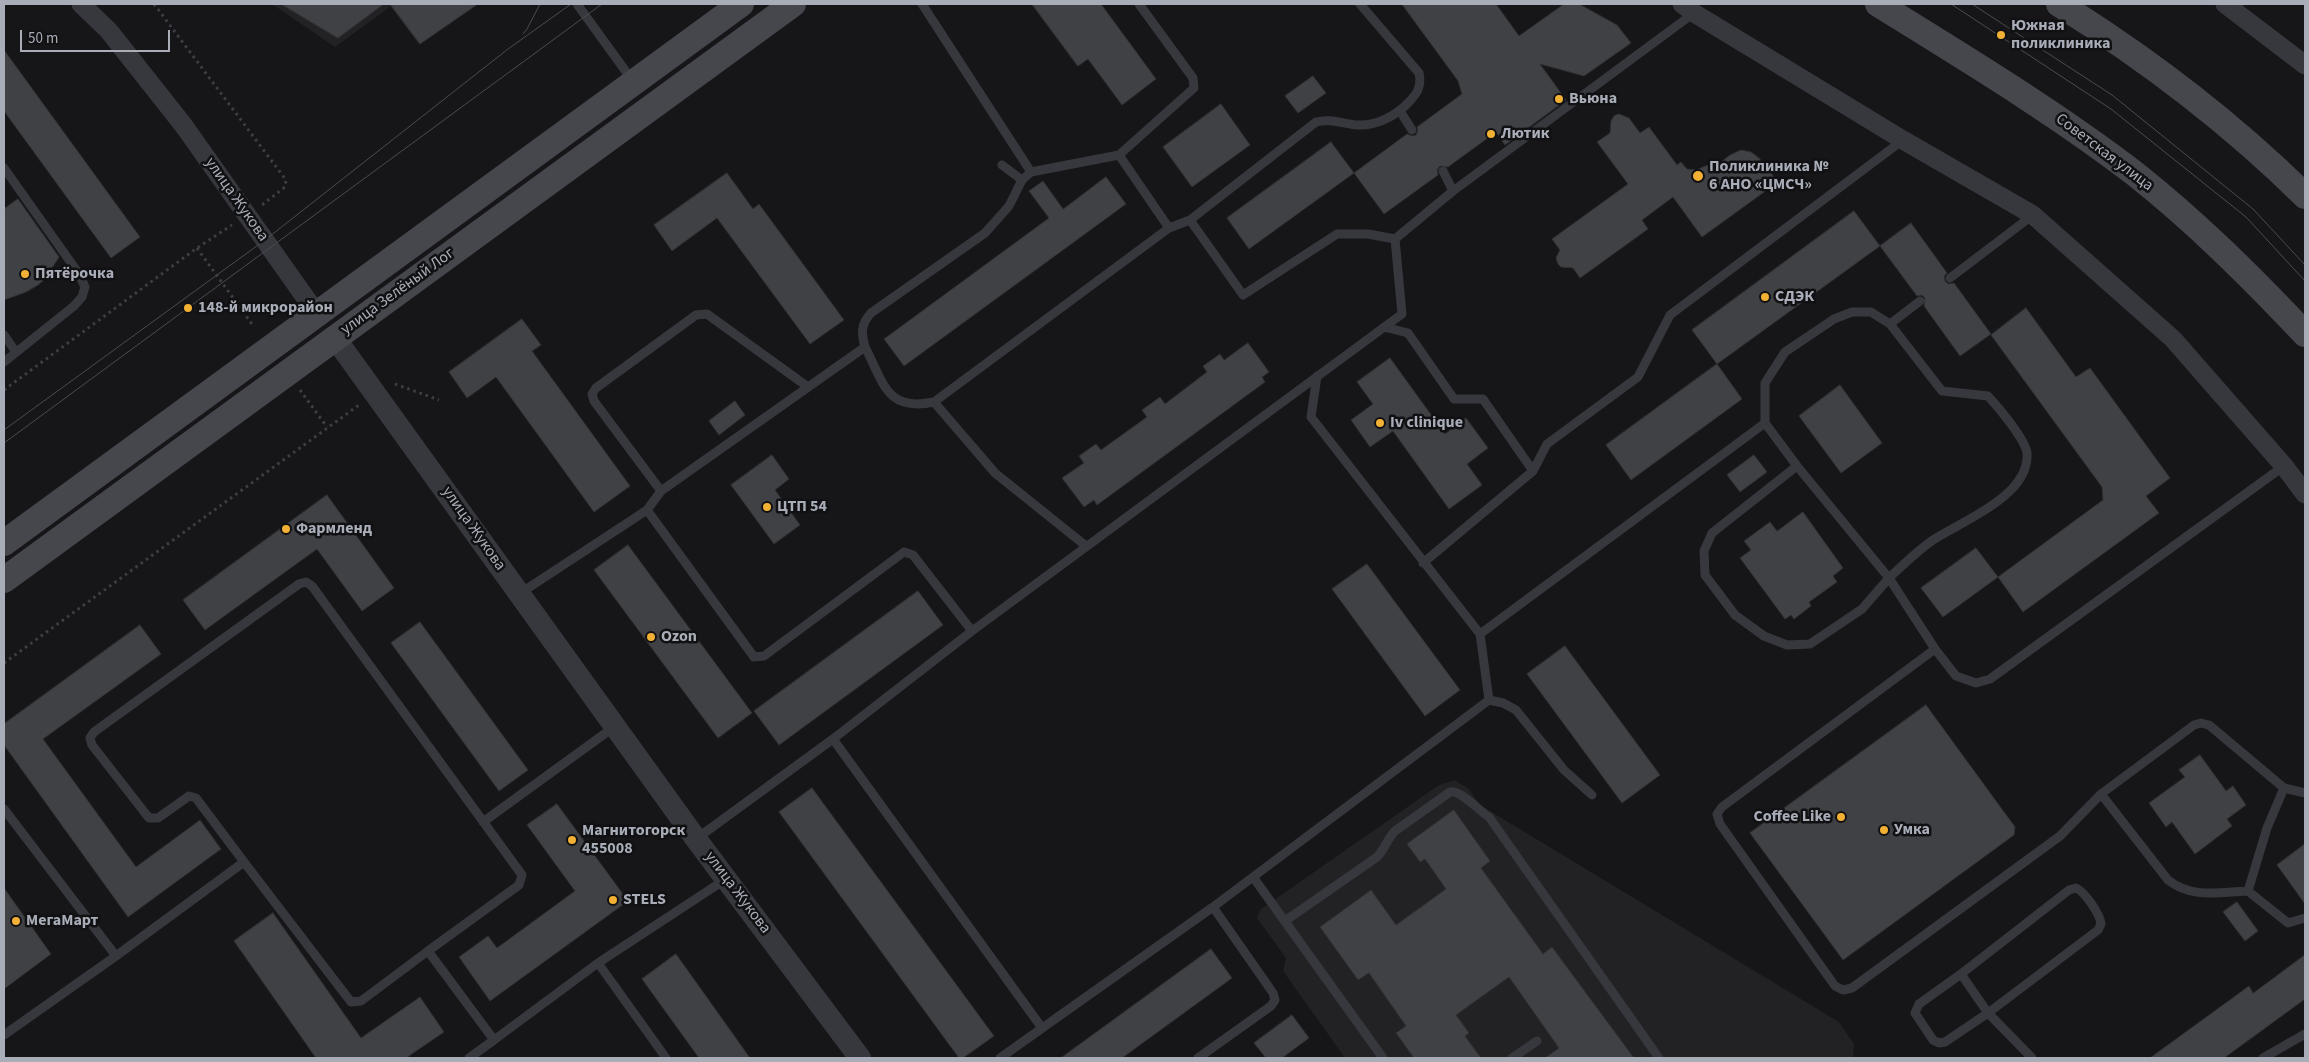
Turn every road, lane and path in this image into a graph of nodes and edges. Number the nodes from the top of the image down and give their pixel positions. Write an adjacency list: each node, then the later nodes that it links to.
1 (81, 4): 35 (street, улица Жукова)
2 (154, 4): 26 (path)
3 (577, 4): 14 (lane)
4 (741, 4): 14 (main road, улица Зелёный Лог)
5 (793, 4): 41 (main road, улица Зелёный Лог)
6 (922, 4): 22 (lane)
7 (1139, 4): 18 (lane)
8 (1360, 4): 15 (lane)
9 (1878, 4): 39 (main road, Советская улица)
10 (2059, 4): 25 (main road)
11 (2225, 4): 13 (street)
12 (1688, 9): 17 (street); 24 (lane)
13 (2305, 65)
14 (633, 83): 35 (main road, улица Зелёный Лог)
15 (1400, 111): 16 (lane); 28 (lane)
16 (1412, 130)
17 (1903, 140): 27 (street); 57 (lane)
18 (1120, 155): 22 (lane); 30 (lane)
19 (1002, 165): 23 (lane)
20 (4, 168): 43 (lane)
21 (1443, 171): 24 (lane)
22 (1031, 172): 23 (lane)
23 (1022, 180): 42 (lane)
24 (1453, 191): 31 (lane)
25 (2305, 196)
26 (261, 205)
27 (2033, 215): 33 (lane); 56 (street)
28 (1190, 220): 30 (lane); 31 (lane)
29 (237, 223): 32 (path)
30 (1169, 228): 52 (lane)
31 (1395, 239): 38 (lane)
32 (197, 248): 37 (path); 49 (path)
33 (1950, 278)
34 (1920, 301): 36 (lane)
35 (317, 314): 41 (main road, улица Жукова); 61 (main road, улица Зелёный Лог)
36 (1890, 324): 53 (lane); 64 (lane)
37 (254, 327)
38 (1384, 327): 45 (lane); 57 (lane)
39 (2305, 334)
40 (4, 335): 43 (lane)
41 (335, 338): 65 (main road, улица Зелёный Лог); 66 (street, улица Жукова)
42 (865, 347): 47 (lane); 52 (lane)
43 (16, 352): 44 (lane)
44 (4, 362)
45 (1317, 376): 62 (lane); 63 (lane)
46 (390, 383): 51 (path)
47 (808, 387): 58 (lane); 58 (lane)
48 (298, 388): 54 (path)
49 (4, 390)
50 (366, 400): 54 (path)
51 (439, 400)
52 (934, 402): 62 (lane)
53 (1765, 423): 55 (lane); 68 (lane)
54 (327, 427): 70 (path)
55 (1797, 466): 64 (lane); 64 (lane)
56 (2284, 466): 59 (street); 69 (lane)
57 (1533, 471): 63 (lane)
58 (661, 491): 60 (lane)
59 (2305, 494)
60 (647, 510): 66 (lane); 67 (lane)
61 (4, 542)
62 (1086, 546): 67 (lane)
63 (1423, 563): 68 (lane)
64 (1889, 578): 69 (lane)
65 (4, 580)
66 (519, 594): 72 (street, улица Жукова)
67 (972, 631): 73 (lane)
68 (1480, 634): 71 (lane)
69 (1935, 649): 77 (lane)
70 (4, 663)
71 (1488, 700): 76 (lane); 82 (lane)
72 (614, 727): 79 (lane); 80 (street, улица Жукова)
73 (833, 739): 80 (lane); 93 (lane)
74 (2284, 788): 75 (lane); 77 (lane); 84 (lane)
75 (2305, 793)
76 (1592, 794)
77 (2101, 794): 84 (lane)
78 (4, 809): 89 (lane)
79 (483, 822): 81 (lane); 88 (lane)
80 (696, 839): 83 (street, улица Жукова)
81 (244, 862): 88 (lane); 89 (lane)
82 (1253, 877): 85 (lane); 87 (lane)
83 (726, 879): 90 (lane); 100 (street, улица Жукова)
84 (2248, 891): 86 (lane)
85 (1213, 907): 93 (lane); 102 (lane)
86 (2305, 918)
87 (1285, 922): 103 (lane); 105 (lane)
88 (428, 952): 96 (lane)
89 (116, 956): 95 (lane)
90 (598, 963): 96 (lane); 99 (lane)
91 (1961, 974): 92 (lane); 92 (lane); 92 (lane)
92 (1988, 1013): 106 (lane)
93 (1042, 1028): 101 (lane)
94 (2305, 1034): 107 (lane)
95 (4, 1035)
96 (494, 1040): 98 (lane)
97 (1538, 1041): 104 (lane)
98 (469, 1058)
99 (666, 1058)
100 (860, 1058)
101 (1000, 1058)
102 (1198, 1058)
103 (1383, 1058)
104 (1512, 1058)
105 (1659, 1058)
106 (2032, 1058)
107 (2263, 1058)

